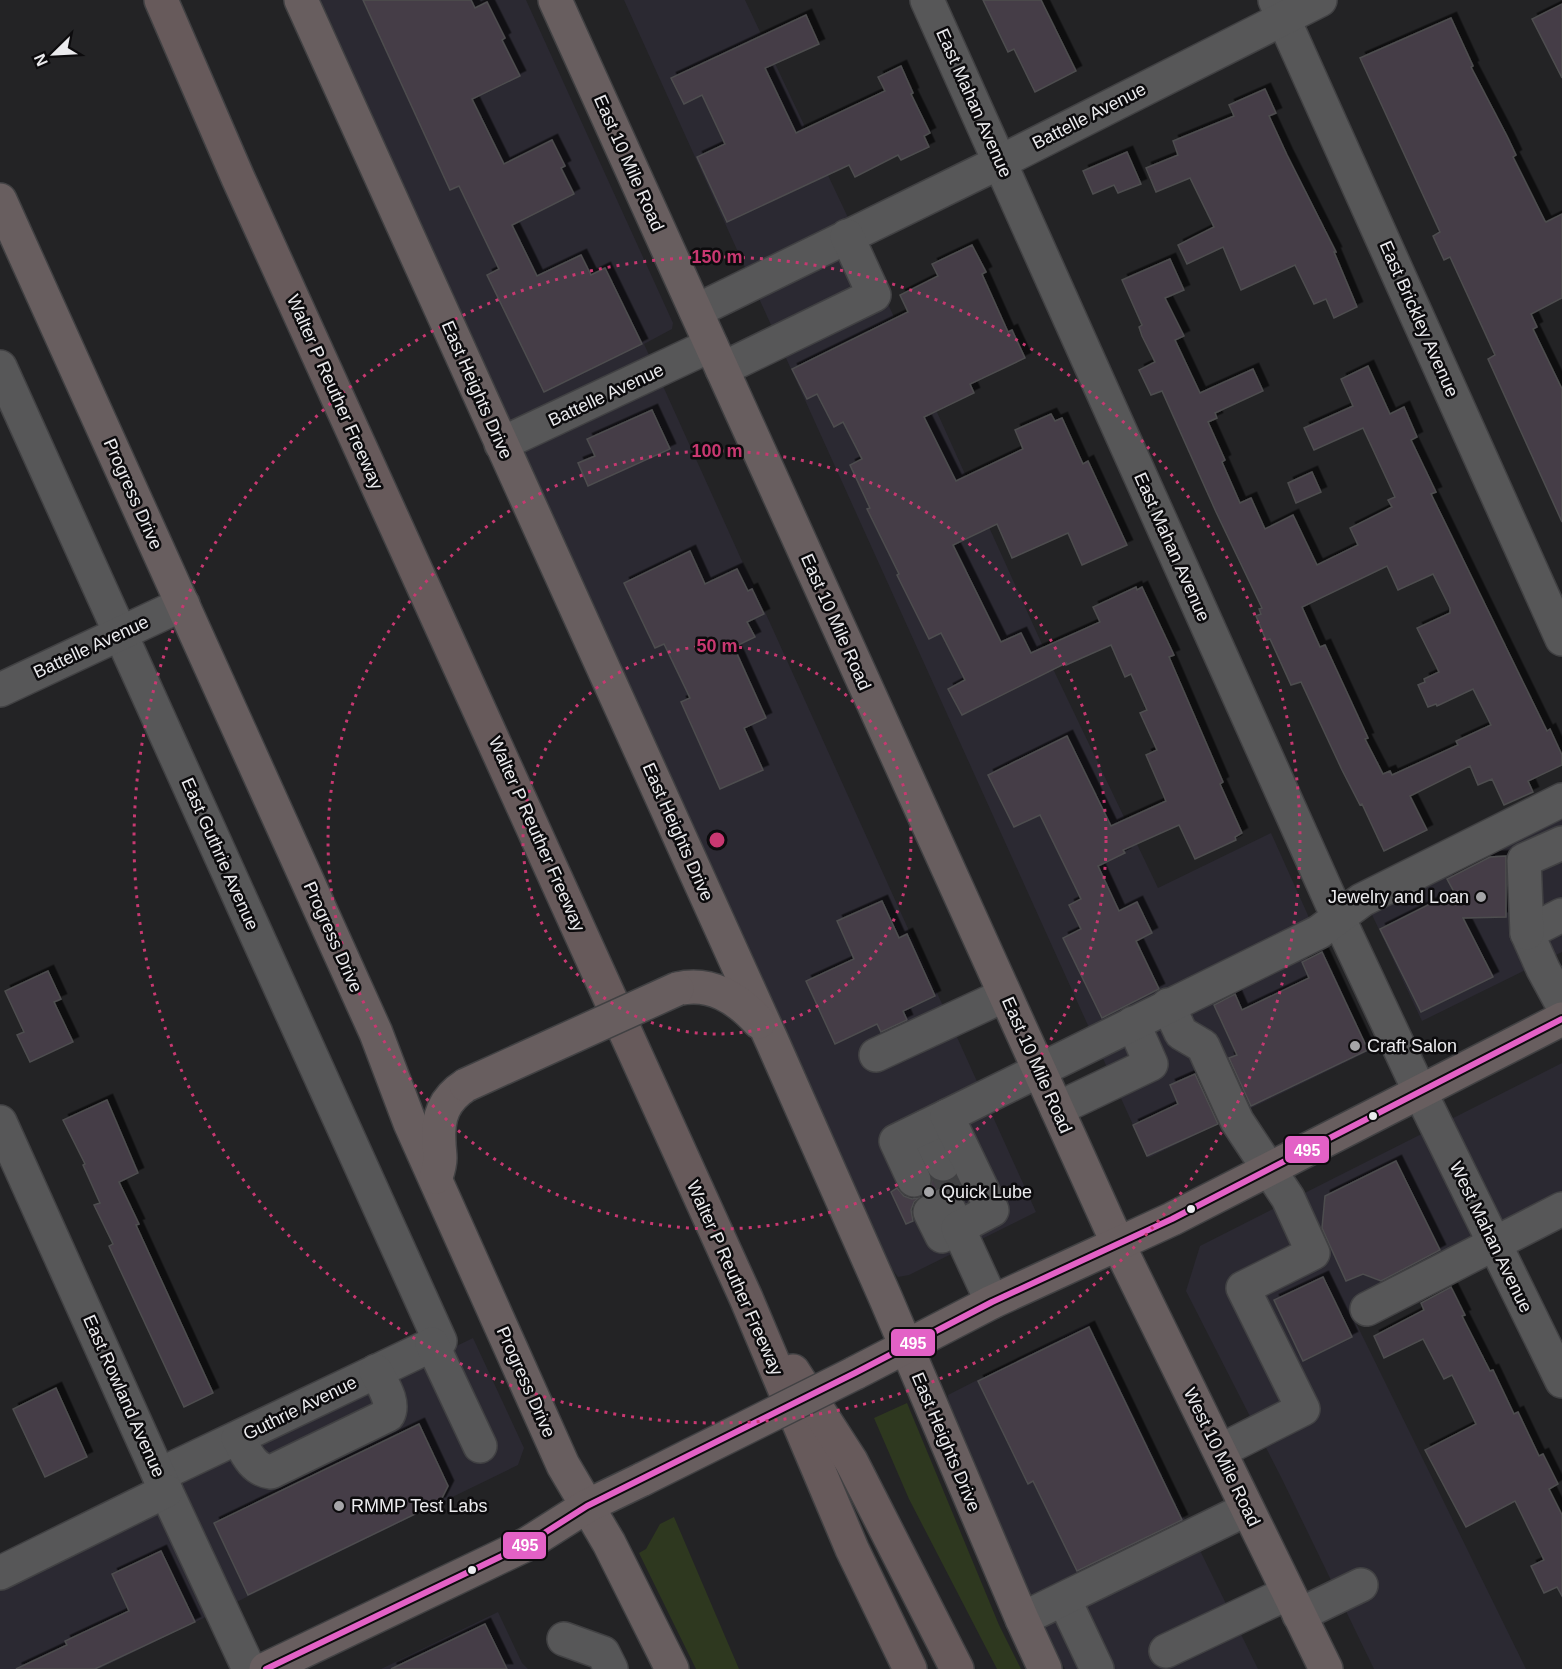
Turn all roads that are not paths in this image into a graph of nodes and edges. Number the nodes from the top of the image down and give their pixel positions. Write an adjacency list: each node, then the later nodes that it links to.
1 (145, 0): 9 (highway)
2 (161, 0): 9 (highway, Walter P Reuther Freeway)
3 (301, 0): 15 (main road, East Heights Drive)
4 (555, 0): 12 (main road, East 10 Mile Road)
5 (927, 0): 8 (street, East Mahan Avenue)
6 (1320, 0): 7 (street, Battelle Avenue)
7 (1279, 9): 8 (street, Battelle Avenue); 18 (street, East Brickley Avenue)
8 (1000, 162): 11 (street, Battelle Avenue); 23 (street, East Mahan Avenue)
9 (238, 178): 43 (highway, Walter P Reuther Freeway)
10 (0, 200): 16 (main road, Progress Drive)
11 (847, 236): 12 (street, Battelle Avenue); 13 (street, Battelle Avenue)
12 (696, 311): 13 (main road, East 10 Mile Road)
13 (716, 357): 15 (street, Battelle Avenue); 25 (main road, East 10 Mile Road)
14 (0, 367): 17 (street, East Guthrie Avenue)
15 (501, 444): 30 (main road, East Heights Drive)
16 (183, 604): 17 (street, Battelle Avenue); 39 (main road, Progress Drive)
17 (120, 632): 19 (street, Battelle Avenue); 46 (street, East Guthrie Avenue)
18 (1562, 639)
19 (0, 690)
20 (1562, 800): 23 (street)
21 (1562, 843): 24 (street)
22 (1562, 915): 24 (street)
23 (1338, 917): 27 (street); 33 (street, East Mahan Avenue)
24 (1527, 933): 26 (street)
25 (1005, 996): 31 (street); 32 (main road, East 10 Mile Road)
26 (1562, 1004)
27 (1167, 1005): 29 (street); 37 (street)
28 (1562, 1019): 33 (main road)
29 (1132, 1023): 32 (street); 34 (street)
30 (772, 1041): 39 (main road, bridge); 47 (main road, East Heights Drive)
31 (876, 1056)
32 (1039, 1071): 34 (main road, East 10 Mile Road); 36 (street)
33 (1420, 1092): 37 (main road); 42 (street, West Mahan Avenue)
34 (1057, 1109): 41 (main road, East 10 Mile Road)
35 (0, 1122): 53 (street, East Rowland Avenue)
36 (928, 1125): 38 (street); 44 (street)
37 (1268, 1169): 41 (main road); 52 (street)
38 (929, 1172)
39 (436, 1182): 54 (main road, Progress Drive)
40 (1562, 1209): 42 (street)
41 (1118, 1244): 44 (main road); 52 (main road, West 10 Mile Road)
42 (1495, 1244): 45 (street); 49 (street, West Mahan Avenue)
43 (746, 1298): 66 (highway, Walter P Reuther Freeway); 67 (highway)
44 (992, 1302): 47 (main road)
45 (1367, 1309)
46 (436, 1342): 48 (street, Guthrie Avenue); 51 (street, East Guthrie Avenue)
47 (906, 1346): 54 (main road, bridge); 60 (main road, East Heights Drive)
48 (376, 1371): 50 (street, Guthrie Avenue); 50 (street)
49 (1562, 1381)
50 (238, 1438): 53 (street, Guthrie Avenue)
51 (480, 1446)
52 (1220, 1451): 55 (main road, West 10 Mile Road)
53 (163, 1483): 56 (street, Guthrie Avenue); 63 (street, East Rowland Avenue)
54 (587, 1506): 63 (main road); 65 (main road, Progress Drive)
55 (1247, 1509): 58 (street); 59 (main road, West 10 Mile Road)
56 (0, 1573)
57 (1361, 1586): 59 (street)
58 (1064, 1599): 60 (street); 69 (street)
59 (1293, 1604): 62 (street); 70 (main road, West 10 Mile Road)
60 (1022, 1619): 68 (main road, East Heights Drive)
61 (564, 1639): 64 (street)
62 (1166, 1652)
63 (264, 1669)
64 (611, 1669)
65 (672, 1669)
66 (910, 1669)
67 (957, 1669)
68 (1046, 1669)
69 (1097, 1669)
70 (1326, 1669)

